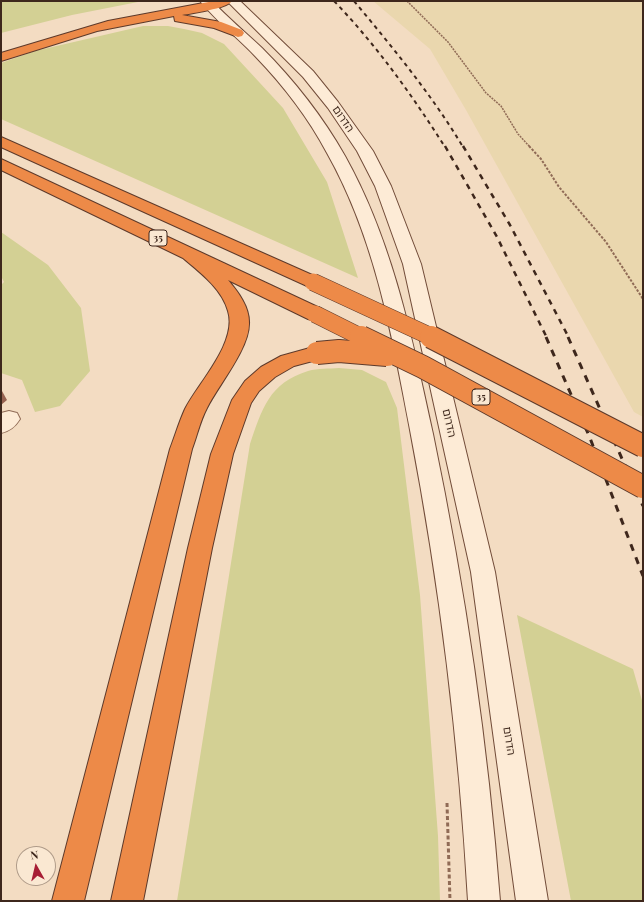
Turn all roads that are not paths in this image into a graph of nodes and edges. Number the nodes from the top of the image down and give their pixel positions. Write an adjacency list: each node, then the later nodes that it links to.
1 (233, 1): 18 (main road, הדרום)
2 (210, 2): 4 (highway); 5 (highway); 7 (main road)
3 (152, 5): 4 (highway)
4 (134, 10): 6 (highway)
5 (125, 21): 7 (highway); 8 (highway)
6 (46, 30)
7 (238, 33): 17 (main road)
8 (1, 58)
9 (1, 142): 13 (highway, 35, bridge)
10 (1, 164): 11 (highway, 35)
11 (187, 252): 12 (highway, 35, bridge); 15 (highway)
12 (404, 358): 14 (highway, 35, bridge); 16 (highway, bridge)
13 (643, 446)
14 (643, 486)
15 (68, 901)
16 (127, 901)
17 (484, 901)
18 (532, 901)

